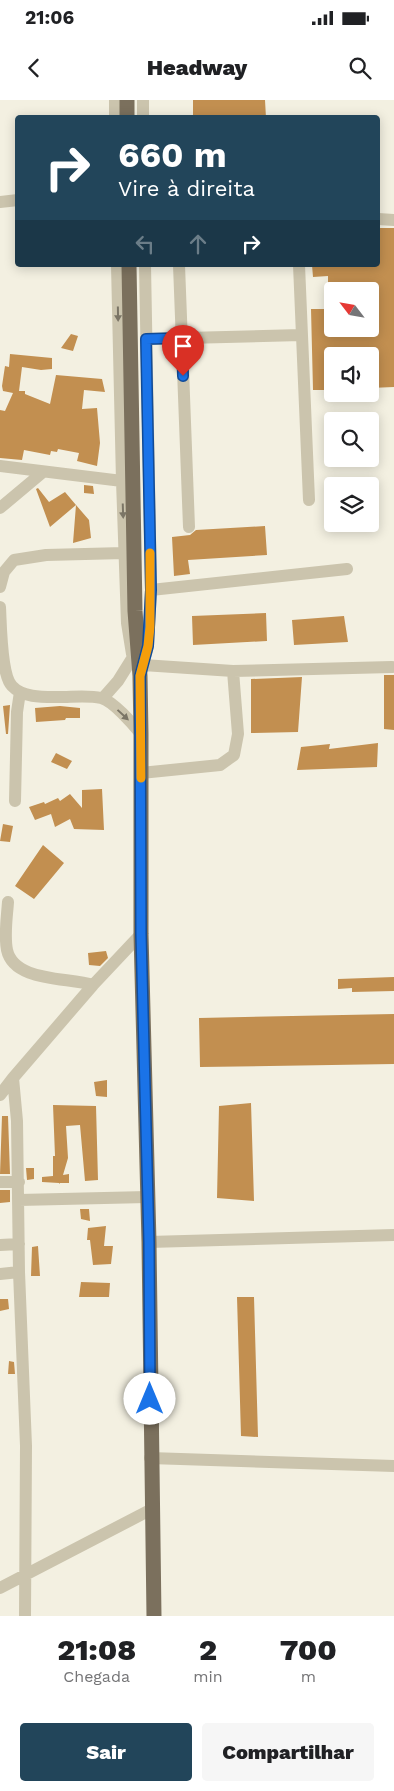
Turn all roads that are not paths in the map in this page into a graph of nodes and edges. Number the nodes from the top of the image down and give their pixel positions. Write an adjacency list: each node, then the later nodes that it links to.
1 (115, 100): 4 (street)
2 (127, 100): 5 (main road)
3 (142, 100): 6 (street)
4 (115, 115)
5 (127, 115)
6 (143, 115)
7 (15, 200): 8 (street)
8 (0, 202)
9 (380, 219): 10 (street)
10 (394, 220)
11 (117, 267): 21 (street, one-way to 21)
12 (129, 267): 31 (main road)
13 (145, 267): 18 (street)
14 (179, 267): 17 (street)
15 (299, 267): 16 (street)
16 (301, 335): 17 (street); 22 (street)
17 (182, 338): 18 (street); 24 (street)
18 (146, 339): 28 (street)
19 (0, 466): 20 (street)
20 (43, 472): 21 (street); 23 (street)
21 (122, 481): 25 (street, one-way to 25)
22 (309, 500)
23 (0, 508)
24 (189, 527)
25 (124, 553): 27 (street); 31 (street)
26 (347, 569): 28 (street)
27 (0, 587)
28 (151, 590): 31 (street)
29 (0, 607): 30 (street)
30 (0, 634): 34 (street)
31 (139, 666): 33 (street); 35 (street); 36 (main road)
32 (392, 668): 33 (street)
33 (233, 671): 37 (street)
34 (20, 692): 35 (street); 38 (street)
35 (103, 698): 36 (street, one-way to 36)
36 (141, 734): 37 (main road)
37 (141, 773): 40 (main road)
38 (15, 801)
39 (8, 902): 41 (street)
40 (141, 934): 41 (street); 46 (main road)
41 (93, 985): 42 (street)
42 (13, 1078): 43 (street); 45 (street)
43 (0, 1094)
44 (0, 1182): 45 (street)
45 (19, 1182): 47 (street)
46 (148, 1197): 47 (street); 49 (main road)
47 (19, 1200): 50 (street)
48 (394, 1235): 49 (street)
49 (149, 1242): 54 (main road)
50 (19, 1244): 51 (street); 52 (street)
51 (0, 1246)
52 (19, 1272): 53 (street); 57 (street)
53 (0, 1274)
54 (150, 1458): 55 (street); 56 (main road)
55 (394, 1466)
56 (152, 1509): 57 (street); 60 (main road)
57 (25, 1576): 58 (street); 59 (street)
58 (0, 1588)
59 (26, 1616)
60 (154, 1616)

